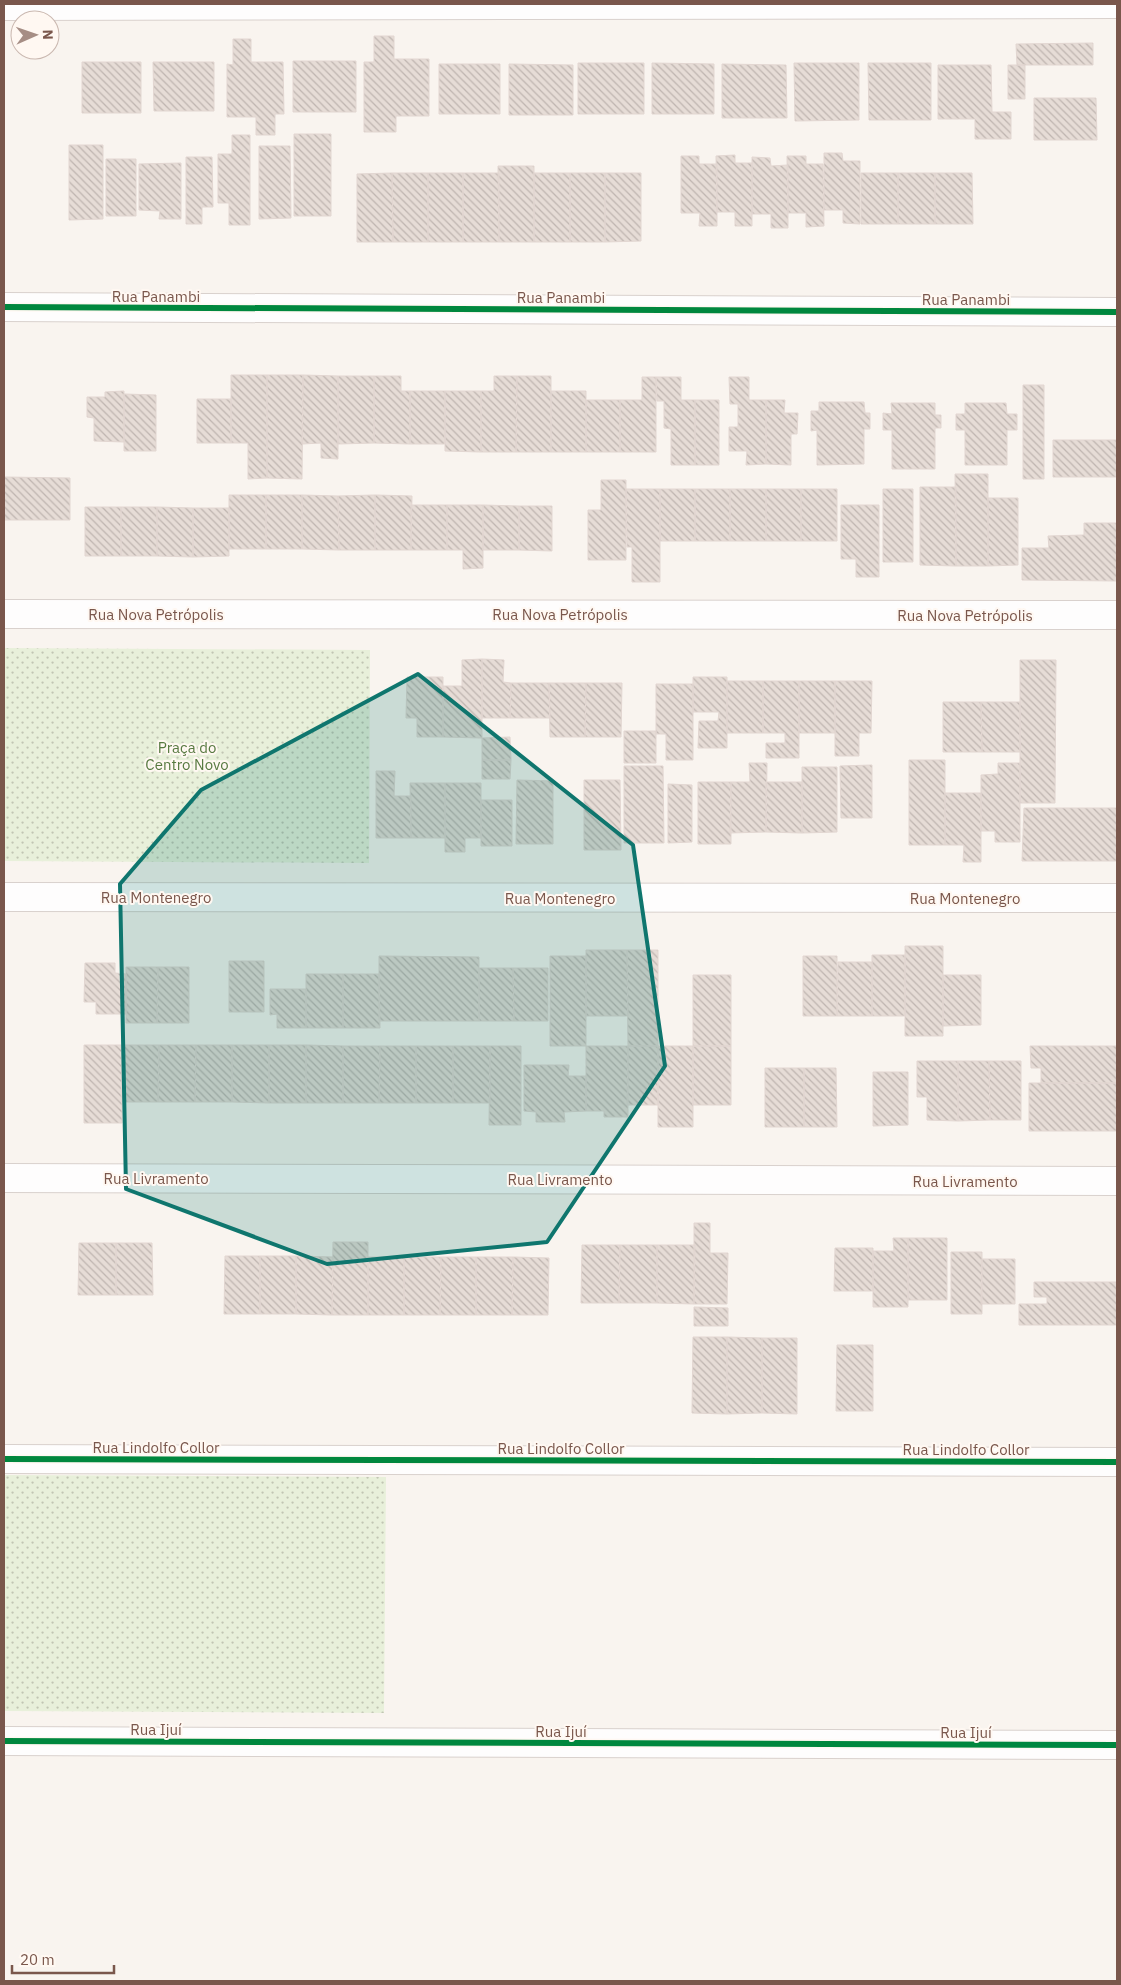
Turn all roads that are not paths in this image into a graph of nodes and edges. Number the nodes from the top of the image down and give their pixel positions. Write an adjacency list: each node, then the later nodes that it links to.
1 (1117, 4): 2 (street)
2 (4, 6)
3 (4, 308): 4 (street, Rua Panambi)
4 (1117, 312)
5 (4, 614): 6 (street, Rua Nova Petrópolis)
6 (1117, 615)
7 (4, 897): 8 (street, Rua Montenegro)
8 (1117, 898)
9 (4, 1178): 10 (street, Rua Livramento)
10 (1117, 1181)
11 (4, 1459): 12 (street, Rua Lindolfo Collor)
12 (1117, 1462)
13 (4, 1741): 14 (street, Rua Ijuí)
14 (1117, 1745)

